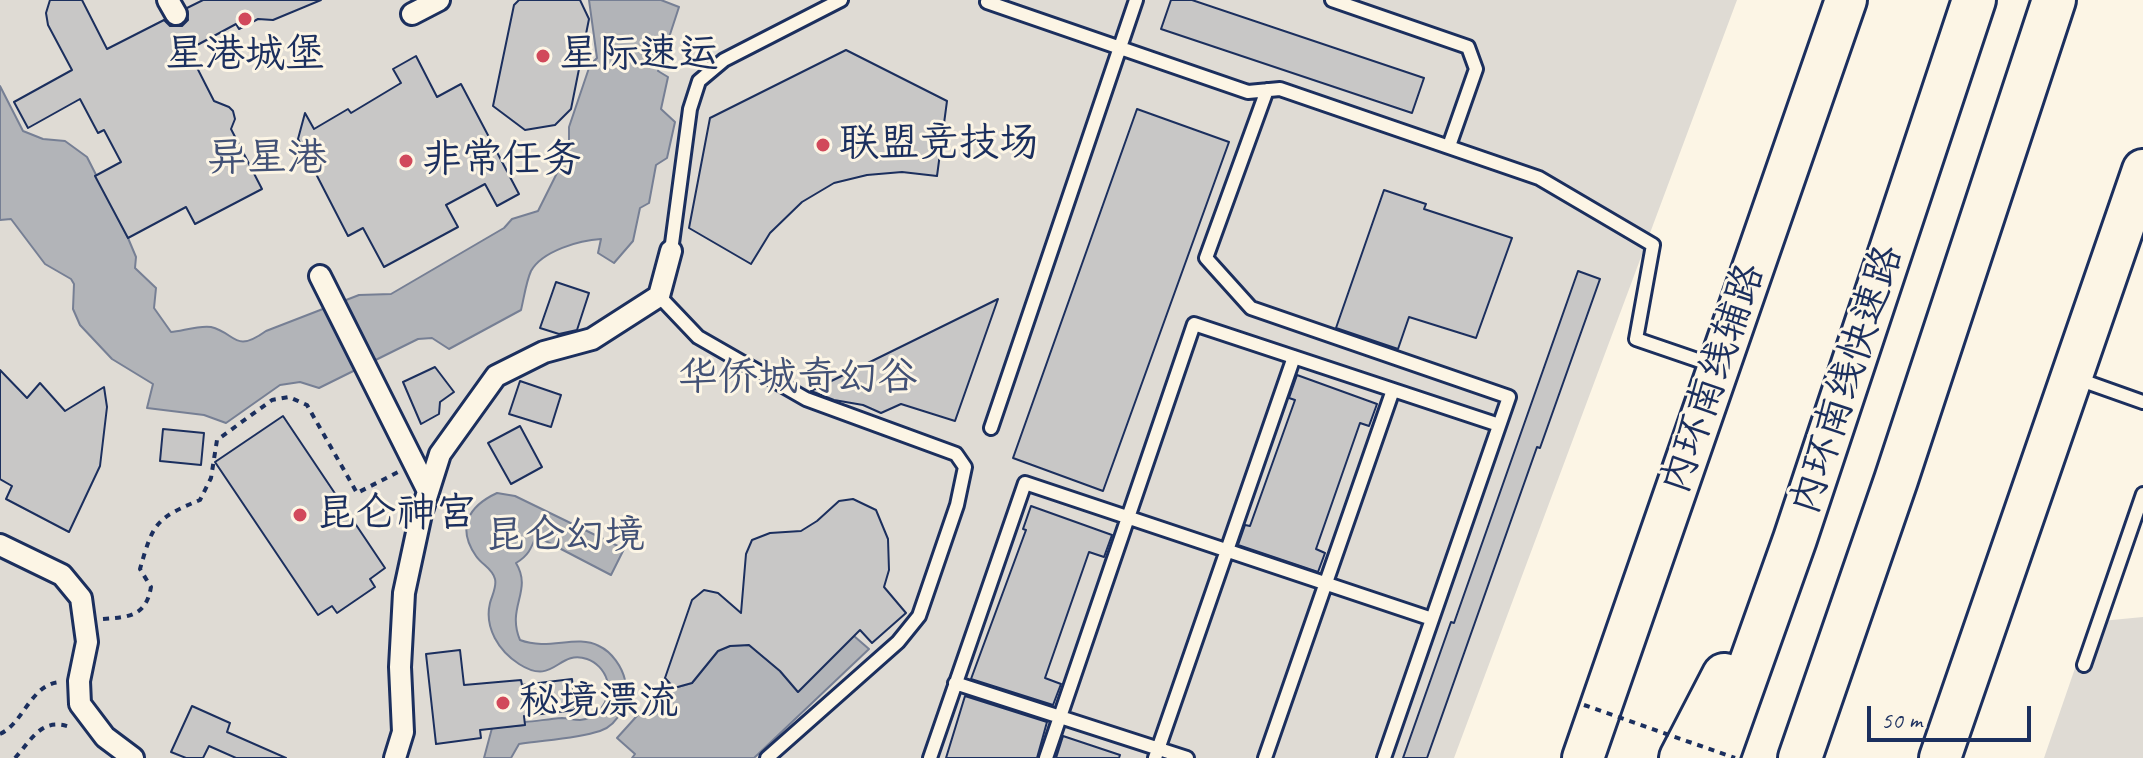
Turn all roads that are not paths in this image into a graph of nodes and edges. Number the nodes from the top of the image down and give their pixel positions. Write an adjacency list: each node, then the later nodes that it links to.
1 (439, 0): 9 (street)
2 (841, 0): 14 (lane)
3 (988, 0): 10 (lane)
4 (1136, 0): 10 (lane)
5 (1332, 0): 12 (lane)
6 (1846, 0): 18 (main road, 内环南线辅路)
7 (1974, 0): 27 (highway, 内环南线快速路)
8 (2054, 0): 47 (highway, 内环南线快速路)
9 (412, 14)
10 (1120, 48): 11 (lane); 23 (lane)
11 (1267, 90): 12 (lane); 22 (lane)
12 (1449, 146): 18 (lane)
13 (2143, 170): 19 (main road)
14 (671, 251): 16 (street)
15 (320, 276): 24 (street)
16 (659, 296): 24 (street); 38 (lane)
17 (1294, 357): 20 (lane); 26 (lane); 29 (lane)
18 (1718, 368): 44 (main road, 内环南线辅路)
19 (2071, 377): 21 (lane); 48 (main road)
20 (1393, 390): 22 (lane); 30 (lane)
21 (2143, 402)
22 (1499, 425): 31 (lane)
23 (991, 428)
24 (428, 491): 37 (street)
25 (2143, 494): 32 (lane)
26 (1128, 518): 29 (lane); 33 (lane); 34 (lane)
27 (1795, 539): 45 (highway); 46 (highway, 内环南线快速路)
28 (0, 545): 36 (street)
29 (1226, 550): 30 (lane); 35 (lane)
30 (1324, 583): 31 (lane); 42 (lane)
31 (1432, 619): 43 (lane)
32 (2084, 665)
33 (955, 683): 34 (lane); 39 (lane)
34 (1060, 718): 35 (lane); 40 (lane)
35 (1156, 753): 41 (lane)
36 (133, 758)
37 (395, 758)
38 (767, 758)
39 (930, 758)
40 (1046, 758)
41 (1187, 758)
42 (1265, 758)
43 (1384, 758)
44 (1583, 758)
45 (1681, 758)
46 (1717, 758)
47 (1800, 758)
48 (1940, 758)

